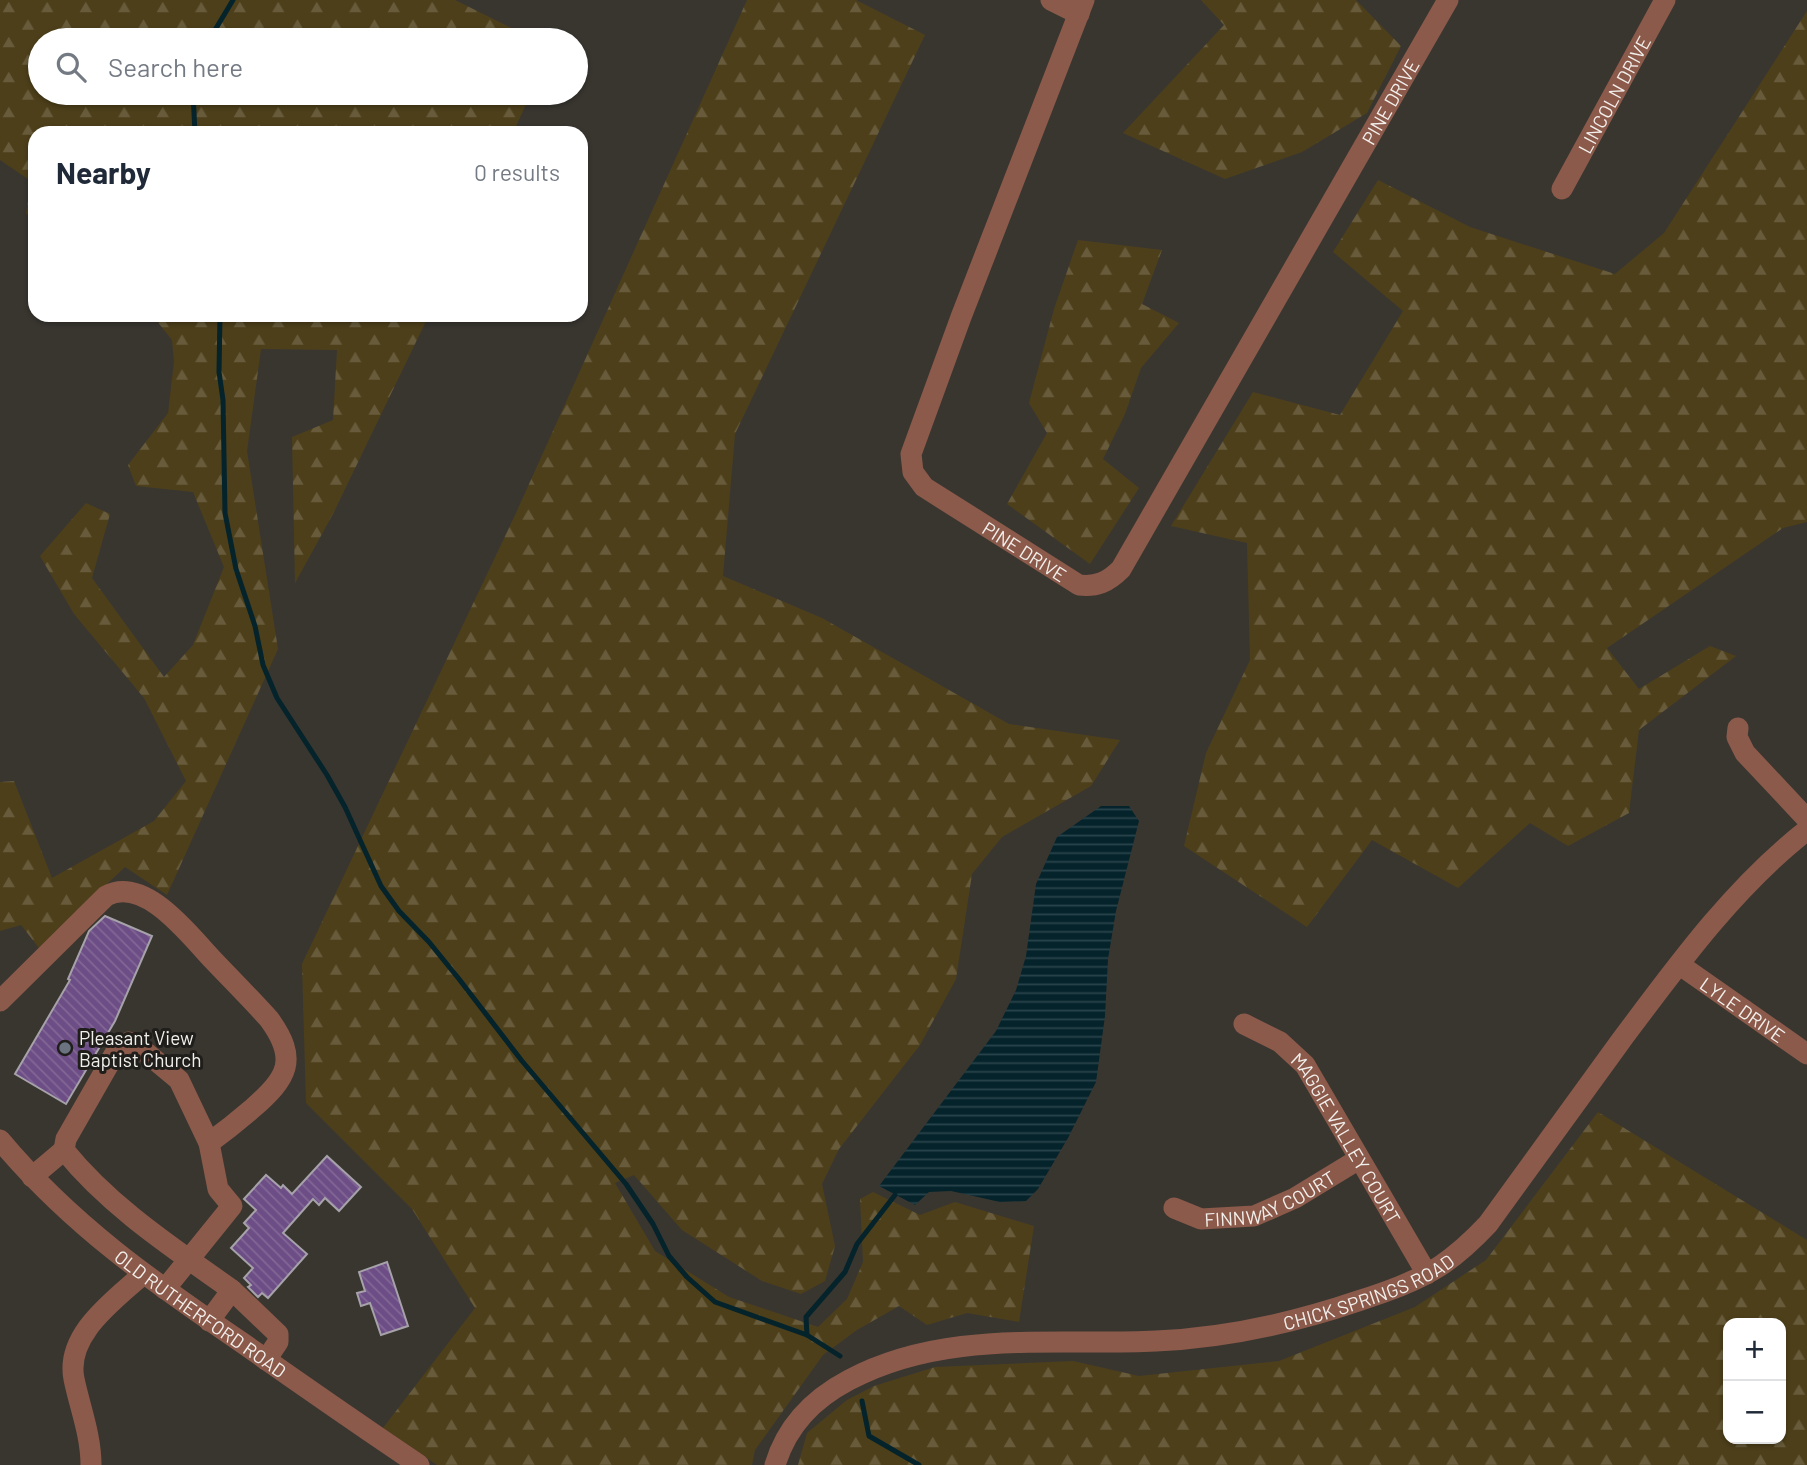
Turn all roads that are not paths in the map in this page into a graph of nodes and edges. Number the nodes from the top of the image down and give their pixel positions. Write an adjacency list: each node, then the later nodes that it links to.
1 (1051, 0): 4 (street)
2 (1448, 0): 4 (street, PINE DRIVE)
3 (1657, 3): 5 (street, LINCOLN DRIVE)
4 (1082, 7)
5 (1562, 189)
6 (1738, 729): 7 (street)
7 (1807, 820)
8 (1807, 830): 9 (street, CHICK SPRINGS ROAD)
9 (1680, 965): 12 (street, LYLE DRIVE); 23 (street, CHICK SPRINGS ROAD)
10 (0, 1001): 14 (street)
11 (1244, 1024): 16 (street, MAGGIE VALLEY COURT)
12 (1807, 1054)
13 (0, 1140): 17 (street, OLD RUTHERFORD ROAD)
14 (209, 1143): 15 (street); 21 (street)
15 (64, 1150): 17 (street); 19 (street)
16 (1359, 1159): 18 (street, FINNWAY COURT); 23 (street, MAGGIE VALLEY COURT)
17 (32, 1177): 20 (street, OLD RUTHERFORD ROAD)
18 (1174, 1208)
19 (145, 1226): 20 (street); 21 (street)
20 (121, 1257): 22 (street, OLD RUTHERFORD ROAD)
21 (189, 1260): 24 (street); 25 (street)
22 (143, 1274): 24 (street, OLD RUTHERFORD ROAD); 28 (street)
23 (1427, 1274): 30 (street, CHICK SPRINGS ROAD)
24 (165, 1289): 26 (street, OLD RUTHERFORD ROAD)
25 (232, 1290): 26 (street); 27 (street)
26 (209, 1321): 27 (street, OLD RUTHERFORD ROAD)
27 (266, 1360): 29 (street, OLD RUTHERFORD ROAD)
28 (91, 1465)
29 (419, 1465)
30 (775, 1465)

